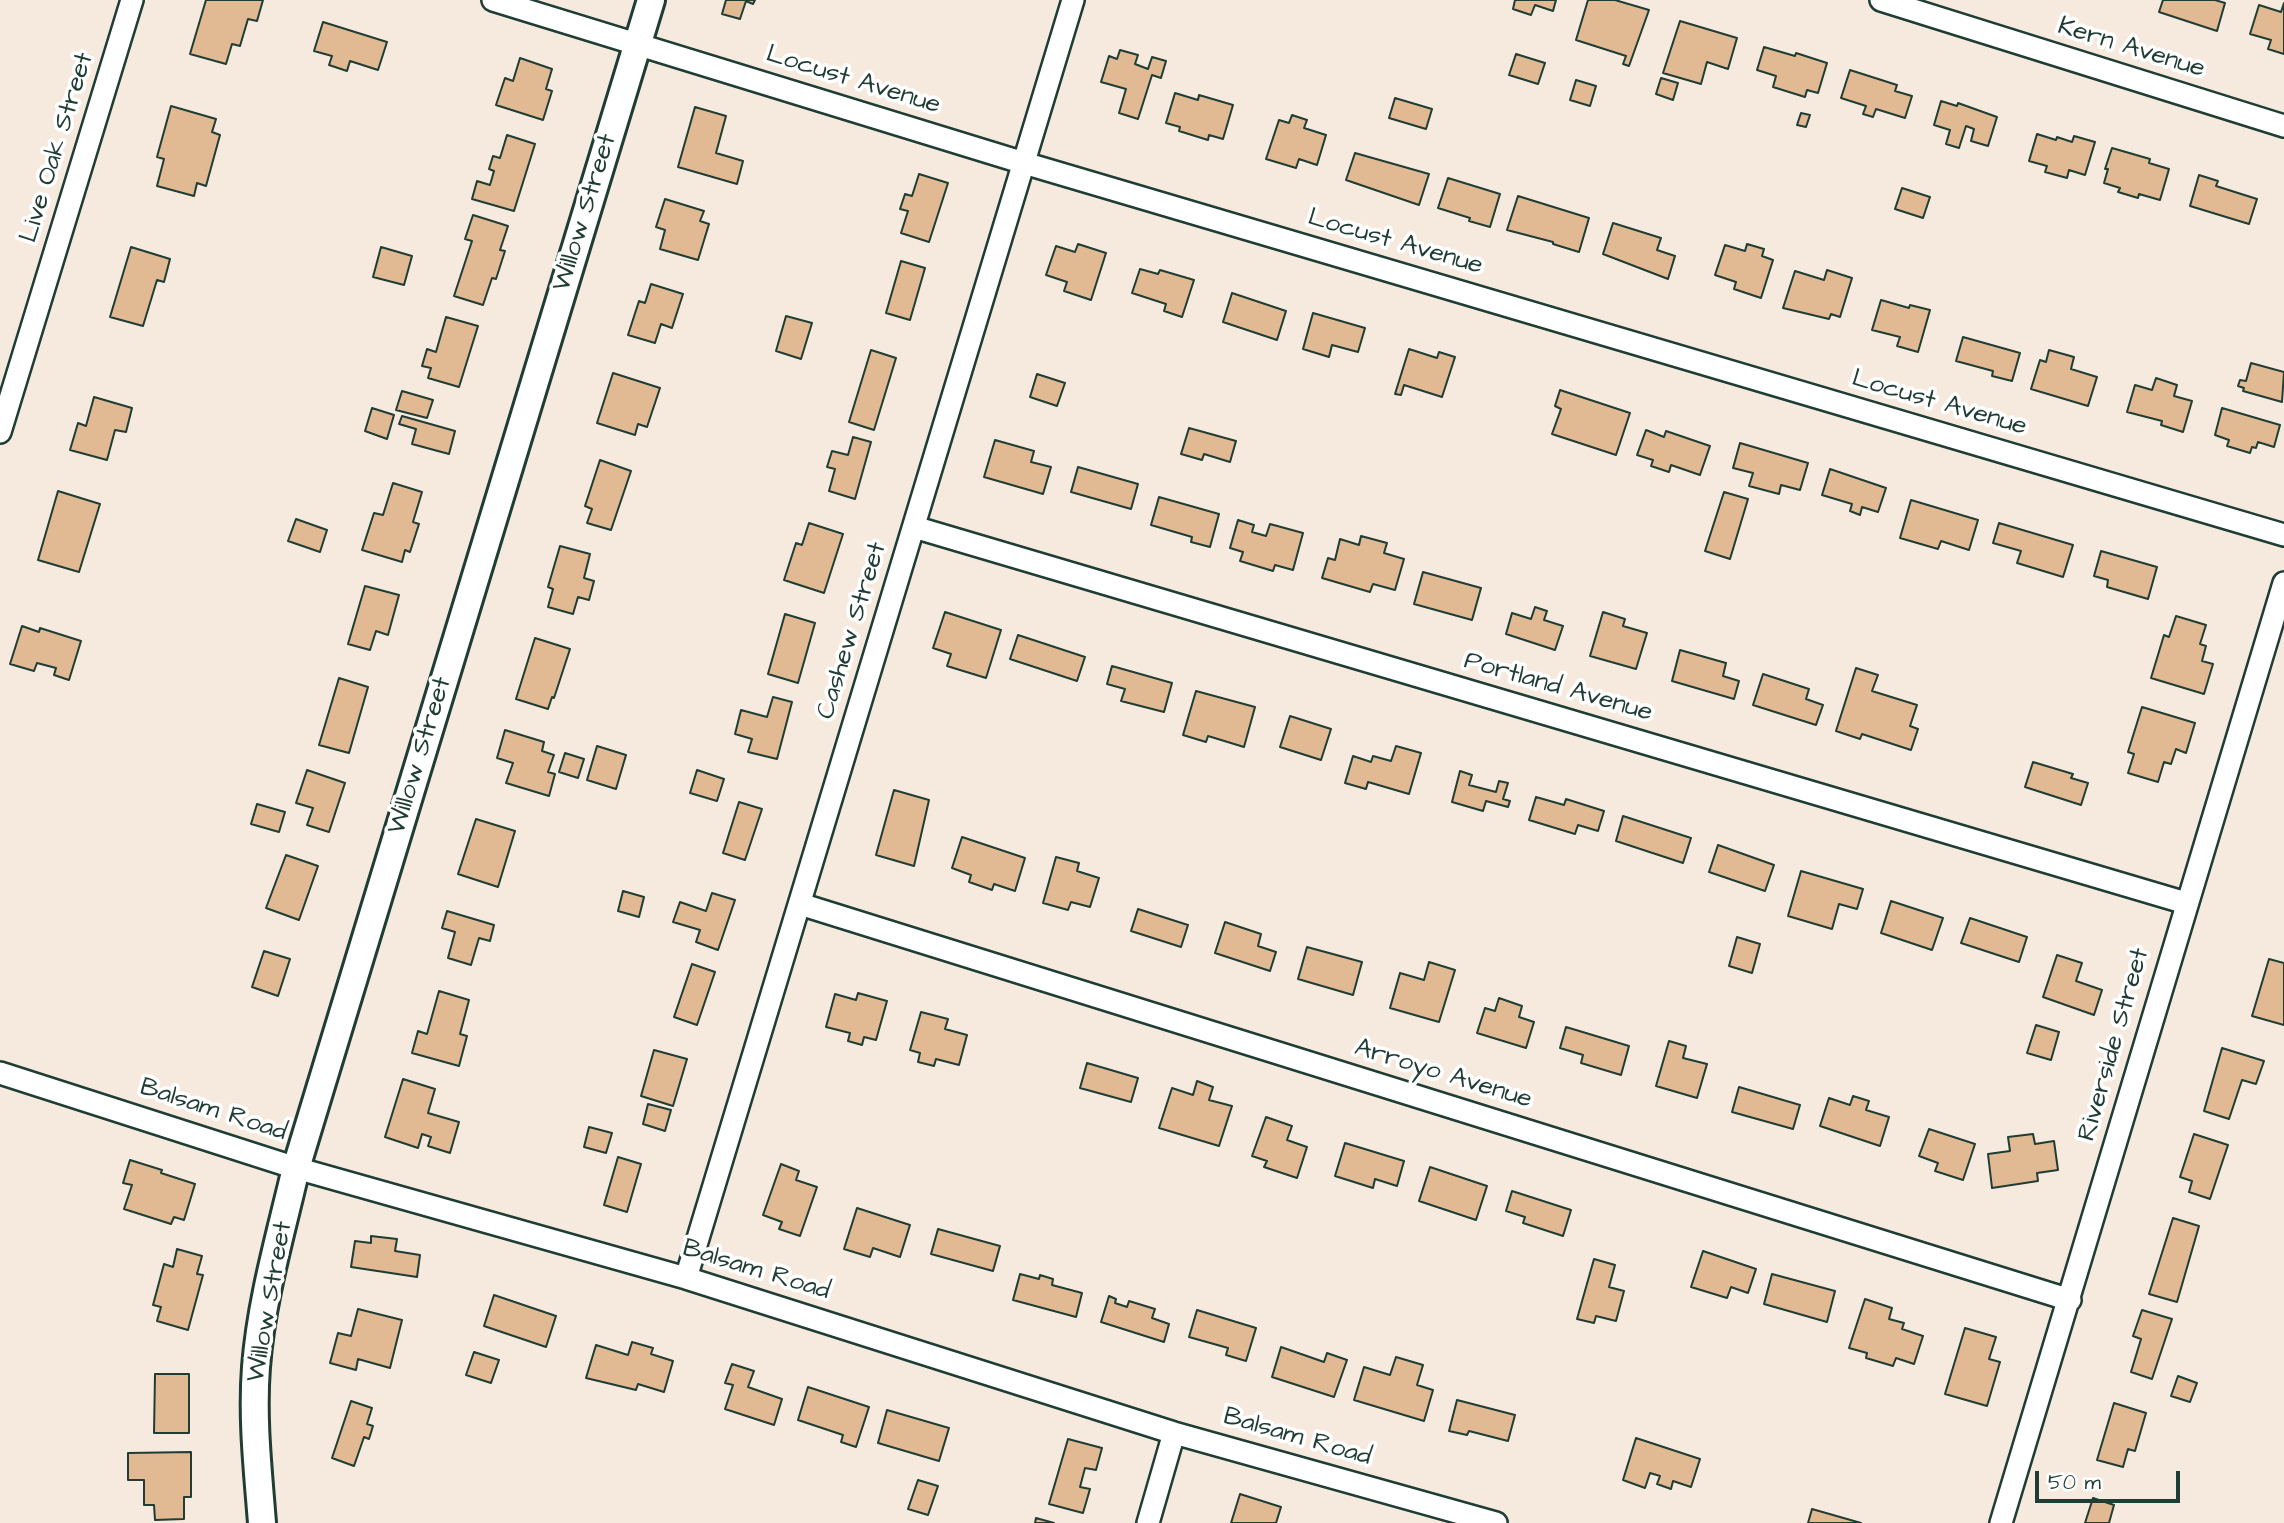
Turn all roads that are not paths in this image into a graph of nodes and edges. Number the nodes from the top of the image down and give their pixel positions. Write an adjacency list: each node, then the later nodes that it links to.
1 (132, 0): 9 (street, Live Oak Street)
2 (493, 0): 6 (street, Locust Avenue)
3 (651, 0): 6 (street, Willow Street)
4 (1073, 0): 8 (street, Cashew Street)
5 (1881, 0): 7 (street, Kern Avenue)
6 (637, 44): 8 (street, Locust Avenue); 16 (street, Willow Street)
7 (2284, 126)
8 (1024, 163): 10 (street, Cashew Street); 11 (street, Locust Avenue)
9 (0, 432)
10 (914, 527): 13 (street, Portland Avenue); 14 (street, Cashew Street)
11 (2284, 535)
12 (2284, 583): 13 (street, Riverside Street)
13 (2186, 903): 18 (street, Riverside Street)
14 (800, 904): 17 (street, Cashew Street); 18 (street, Arroyo Avenue)
15 (0, 1073): 16 (street, Balsam Road)
16 (296, 1168): 17 (street, Balsam Road); 20 (street, Willow Street)
17 (686, 1278): 19 (street, Balsam Road)
18 (2070, 1300): 23 (street, Riverside Street)
19 (1174, 1433): 21 (street); 22 (street, Balsam Road)
20 (262, 1523)
21 (1148, 1523)
22 (1496, 1523)
23 (2001, 1523)

